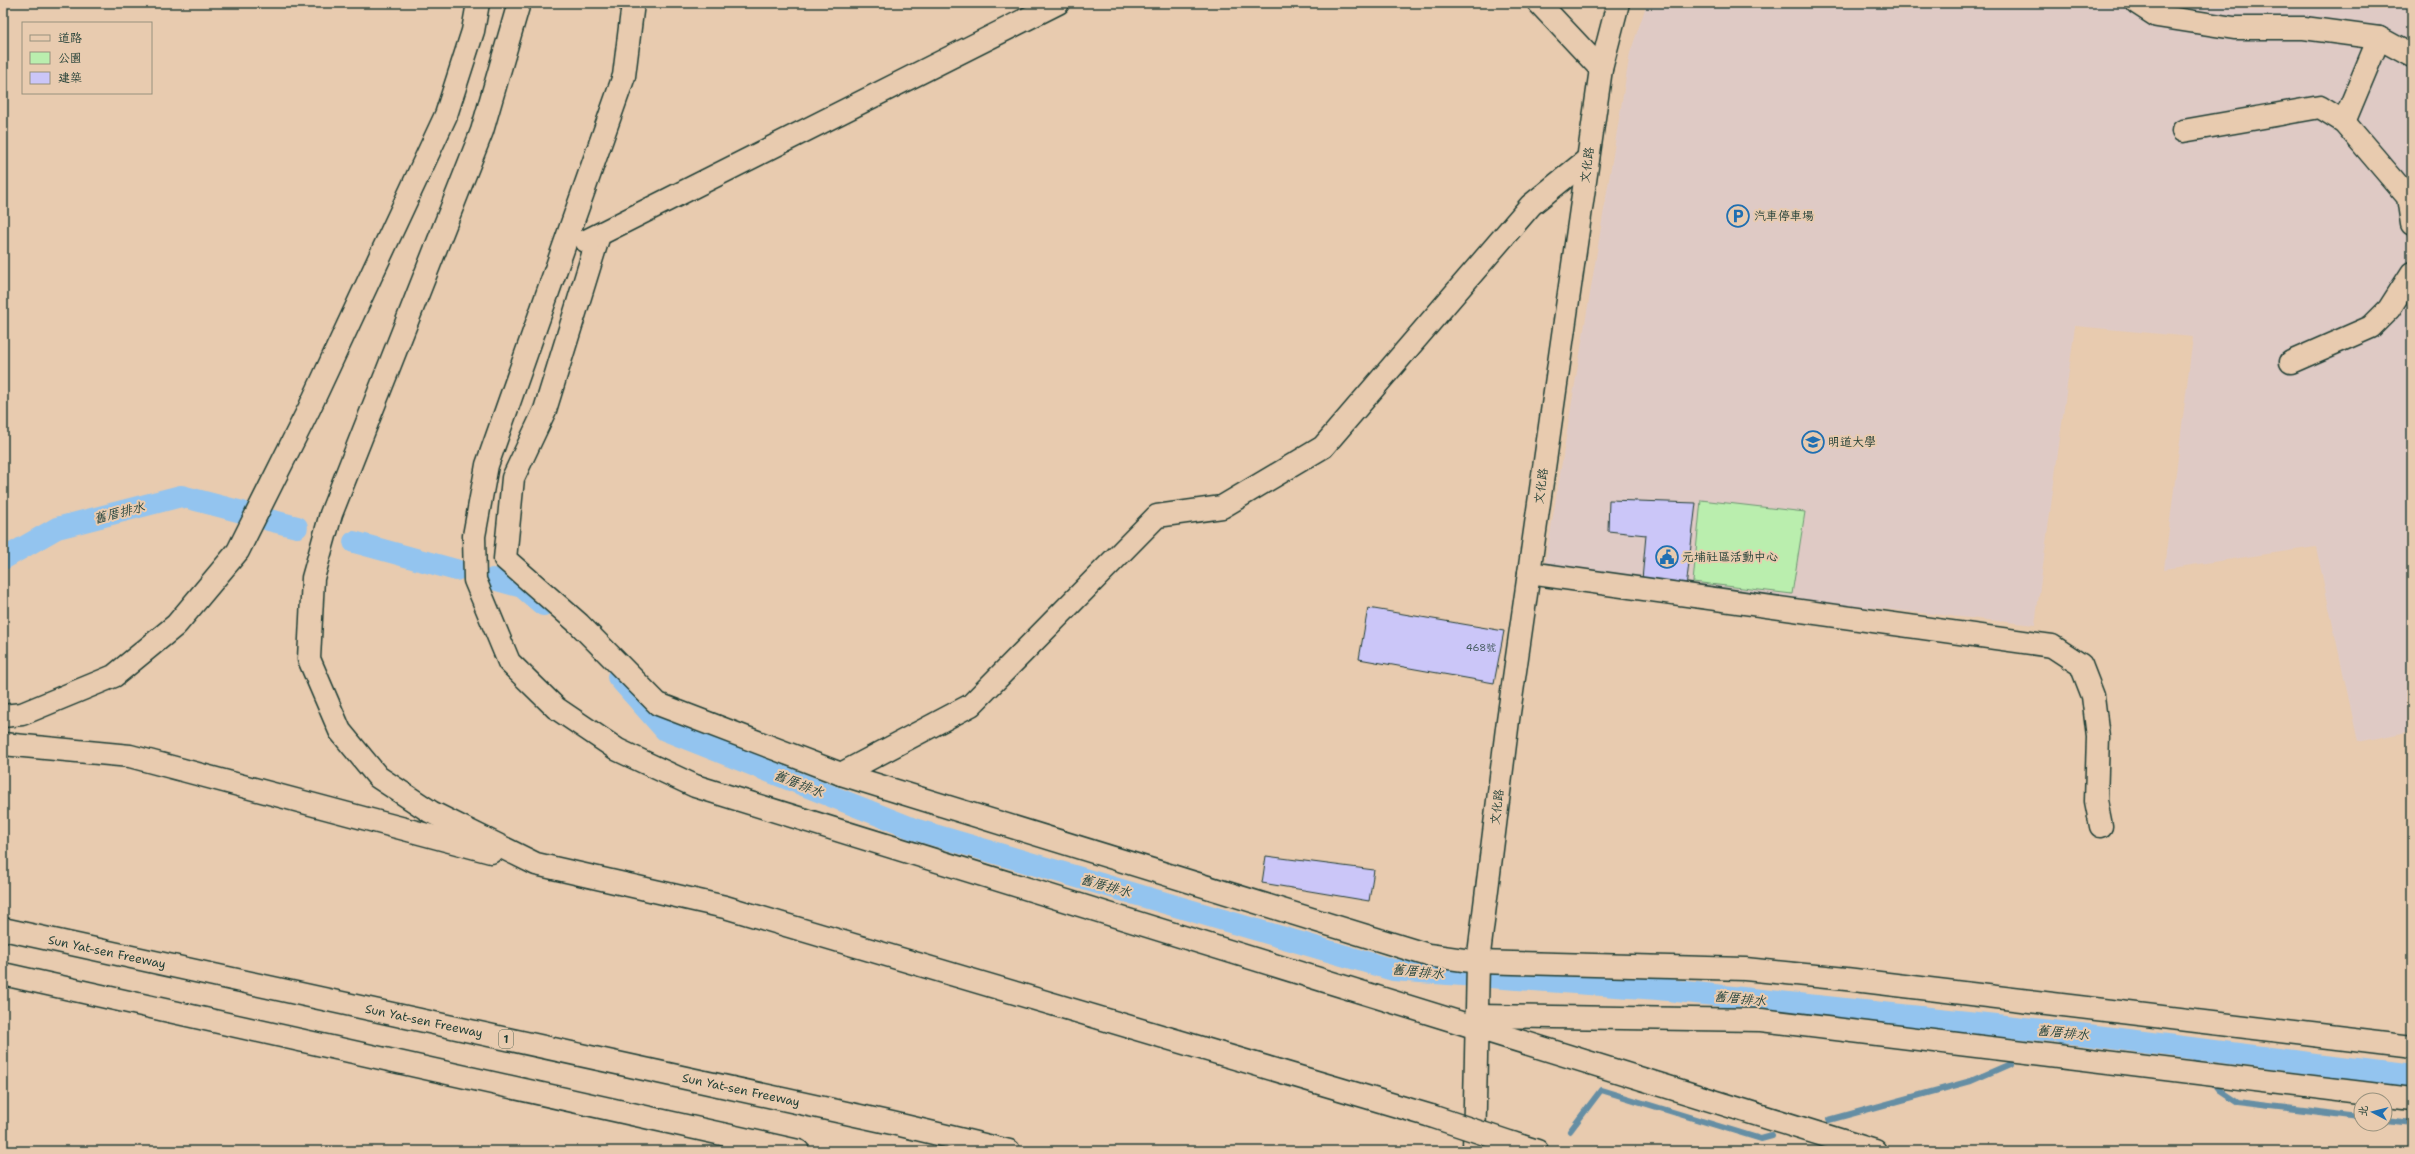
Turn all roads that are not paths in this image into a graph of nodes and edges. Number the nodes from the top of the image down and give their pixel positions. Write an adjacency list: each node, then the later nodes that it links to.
1 (478, 3): 20 (main road)
2 (519, 3): 24 (main road)
3 (633, 3): 16 (main road)
4 (1539, 3): 10 (main road)
5 (1618, 3): 10 (main road, 文化路)
6 (2137, 3): 8 (main road)
7 (1047, 6): 15 (main road)
8 (2379, 38): 9 (main road); 11 (main road)
9 (2412, 56)
10 (1601, 69): 13 (main road, 文化路)
11 (2344, 122): 12 (main road); 14 (main road)
12 (2182, 131)
13 (1588, 159): 19 (main road, 文化路); 22 (main road)
14 (2412, 224)
15 (598, 235): 16 (main road); 22 (main road)
16 (560, 254): 28 (main road)
17 (2412, 273): 18 (main road)
18 (2291, 362)
19 (1529, 573): 23 (main road); 26 (main road, 文化路)
20 (3, 716)
21 (3, 744): 24 (main road)
22 (841, 774): 26 (main road)
23 (2101, 826)
24 (536, 864): 34 (main road, bridge)
25 (3, 929): 32 (main road, Sun Yat-sen Freeway / 1)
26 (1478, 966): 28 (main road, 文化路); 29 (main road)
27 (3, 974): 31 (main road)
28 (1476, 1017): 30 (main road); 33 (main road); 35 (main road)
29 (2412, 1047)
30 (2412, 1099)
31 (798, 1151)
32 (1009, 1151)
33 (1474, 1151)
34 (1537, 1151)
35 (1875, 1151)

